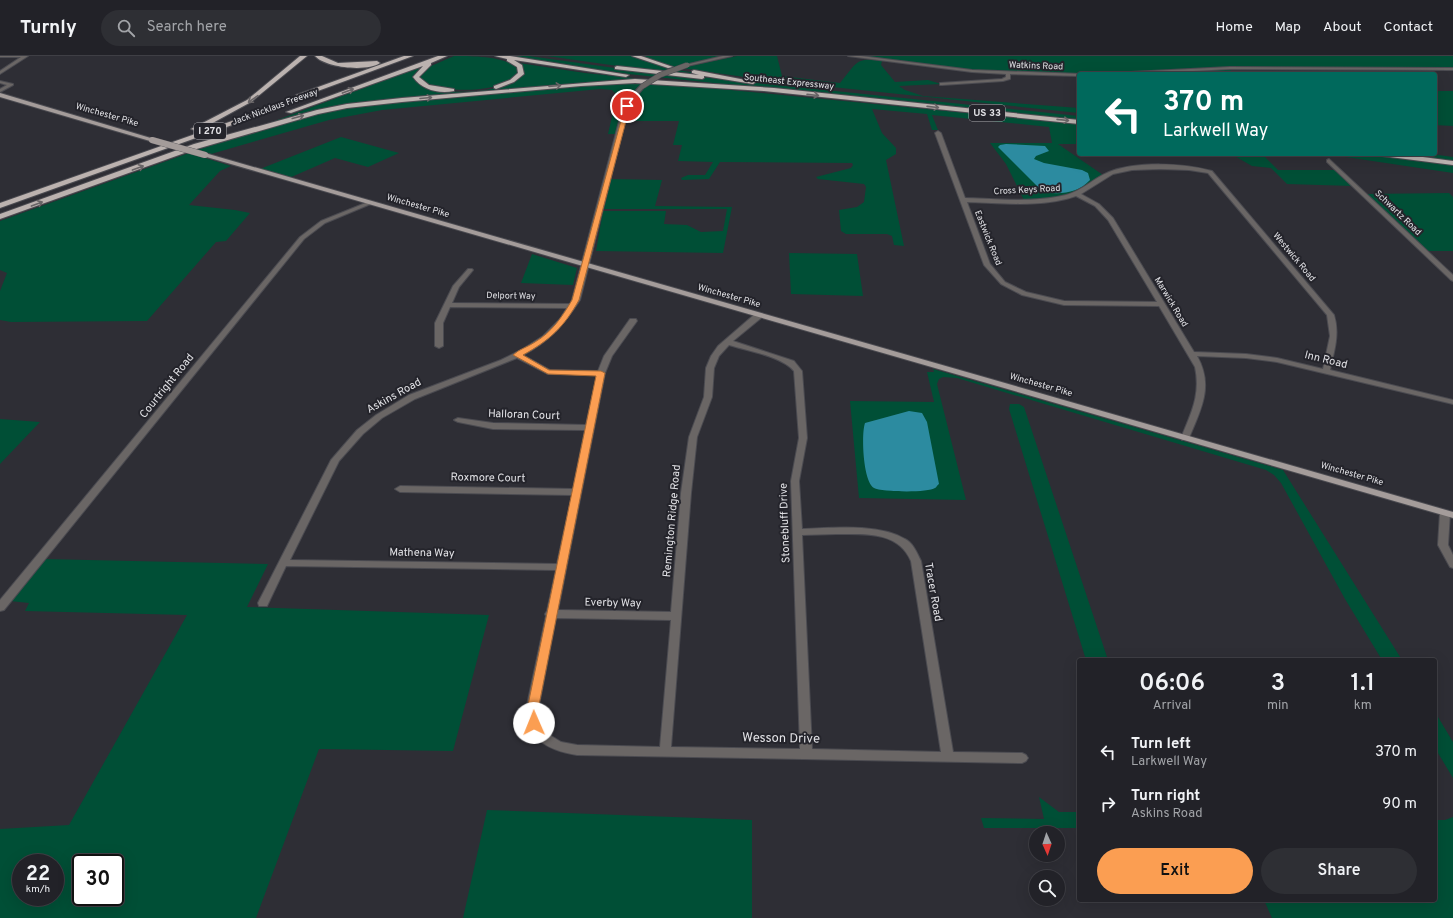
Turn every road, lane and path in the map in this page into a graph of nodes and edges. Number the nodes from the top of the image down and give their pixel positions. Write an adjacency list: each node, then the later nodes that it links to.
1 (0, 56): 2 (street)
2 (26, 56): 18 (street)
3 (304, 56): 32 (highway, one-way to 32)
4 (318, 56): 15 (highway)
5 (410, 56): 15 (highway)
6 (420, 56): 43 (highway, Jack Nicklaus Freeway / I 270)
7 (444, 56): 14 (highway, Jack Nicklaus Freeway / I 270)
8 (494, 56): 14 (highway)
9 (498, 56): 26 (highway, Southeast Expressway / US 33)
10 (536, 56): 24 (highway, Southeast Expressway / US 33)
11 (635, 56): 24 (highway)
12 (730, 56): 45 (street, bridge)
13 (850, 56): 21 (street, Watkins Road)
14 (436, 59): 33 (highway, Jack Nicklaus Freeway / I 270, one-way to 14)
15 (400, 60): 32 (highway)
16 (1230, 68): 17 (street); 19 (street); 20 (street)
17 (1453, 69)
18 (0, 72)
19 (1151, 72)
20 (1235, 72)
21 (1008, 74): 22 (street, Watkins Road); 25 (street)
22 (1077, 75)
23 (0, 82): 27 (street)
24 (754, 82): 29 (highway, Southeast Expressway / US 33)
25 (942, 84)
26 (774, 90): 30 (highway, Southeast Expressway / US 33, one-way to 30); 33 (highway, one-way to 26)
27 (0, 91)
28 (0, 96): 42 (main road, Winchester Pike, bridge)
29 (1077, 115)
30 (1077, 122)
31 (938, 133): 41 (street, Eastwick Road)
32 (163, 143): 43 (highway)
33 (193, 148): 44 (highway, Jack Nicklaus Freeway / I 270, one-way to 33)
34 (1437, 153): 36 (highway)
35 (1398, 156): 38 (highway)
36 (1453, 156)
37 (1329, 161): 47 (street, Schwartz Road)
38 (1453, 163)
39 (1205, 170): 40 (street, Cross Keys Road); 57 (street, Westwick Road)
40 (1077, 194): 41 (street, Cross Keys Road); 48 (street, Marwick Road)
41 (963, 200): 48 (street, Eastwick Road)
42 (370, 203): 45 (main road, Winchester Pike); 71 (street, Courtright Road)
43 (0, 204)
44 (0, 217)
45 (586, 266): 50 (street, Askins Road); 51 (main road, Winchester Pike)
46 (470, 270): 49 (street)
47 (1453, 279)
48 (1162, 304): 55 (street, Marwick Road)
49 (448, 305): 50 (street, Delport Way); 54 (street)
50 (573, 306): 56 (street, Askins Road)
51 (758, 316): 53 (street, Remington Ridge Road); 62 (main road, Winchester Pike)
52 (633, 321): 58 (street)
53 (728, 342): 66 (street, Stonebluff Drive); 73 (street, Remington Ridge Road)
54 (439, 346)
55 (1192, 354): 57 (street, Inn Road); 62 (street, Marwick Road)
56 (517, 355): 58 (street); 67 (street, Askins Road)
57 (1326, 371): 59 (street, Inn Road)
58 (601, 373): 61 (street)
59 (1453, 402)
60 (458, 420): 61 (street, Halloran Court)
61 (589, 428): 64 (street)
62 (1185, 438): 65 (main road, Winchester Pike)
63 (400, 489): 64 (street, Roxmore Court)
64 (576, 492): 69 (street)
65 (1449, 514): 68 (street)
66 (798, 532): 75 (street, Stonebluff Drive); 76 (street, Tracer Road)
67 (283, 563): 69 (street, Mathena Way); 70 (street, Askins Road)
68 (1453, 565)
69 (560, 567): 72 (street)
70 (263, 603)
71 (0, 607)
72 (550, 614): 73 (street, Everby Way); 74 (street, Wesson Drive)
73 (676, 616): 74 (street, Remington Ridge Road)
74 (665, 751): 75 (street, Wesson Drive)
75 (806, 753): 76 (street, Wesson Drive)
76 (948, 756): 77 (street, Wesson Drive)
77 (1022, 758)

